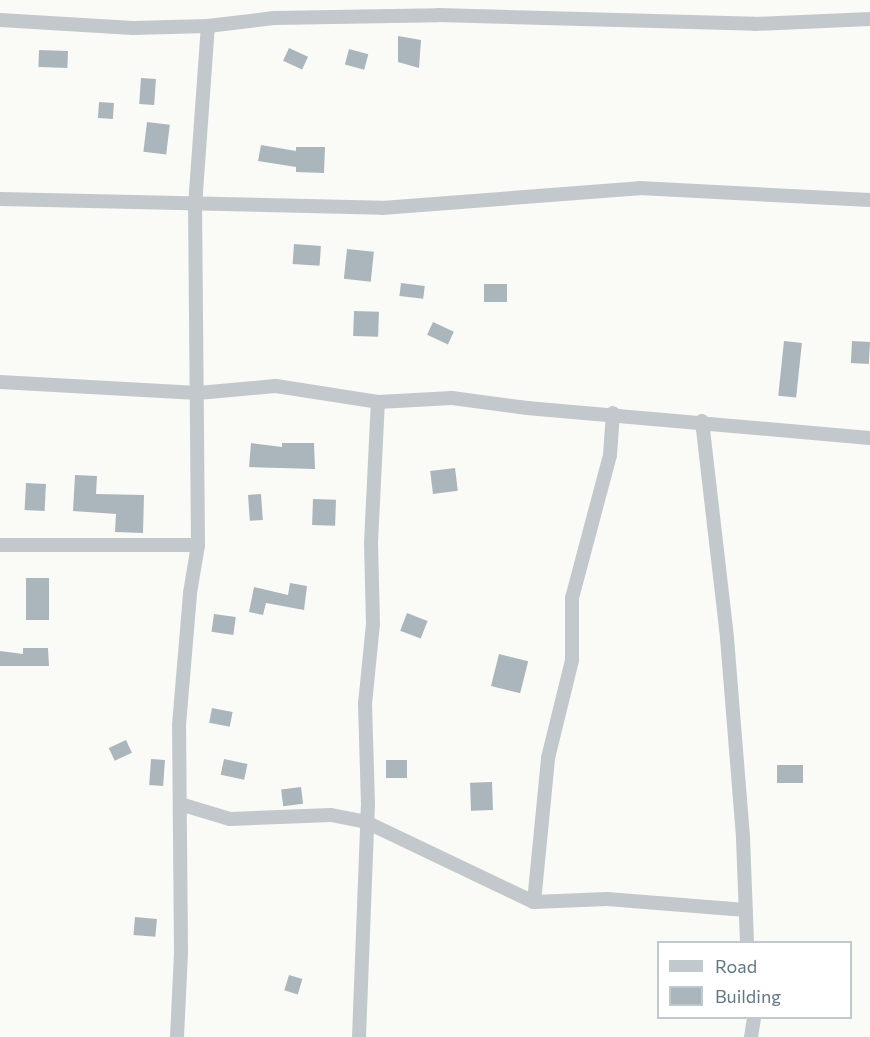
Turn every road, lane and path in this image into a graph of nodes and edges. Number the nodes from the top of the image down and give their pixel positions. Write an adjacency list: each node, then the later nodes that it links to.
1 (870, 19): 3 (street)
2 (0, 20): 3 (street)
3 (208, 26): 6 (street)
4 (0, 199): 6 (street)
5 (870, 200): 6 (street)
6 (195, 206): 8 (street)
7 (0, 382): 8 (street)
8 (198, 393): 9 (street); 14 (street)
9 (378, 402): 10 (street); 16 (street)
10 (613, 413): 11 (street); 17 (street)
11 (702, 421): 12 (street); 18 (street)
12 (870, 438)
13 (0, 545): 14 (street)
14 (198, 545): 15 (street)
15 (180, 804): 16 (street); 21 (street)
16 (366, 822): 17 (street); 22 (street)
17 (534, 902): 18 (street)
18 (746, 910): 19 (street)
19 (747, 941)
20 (754, 1019): 23 (street)
21 (177, 1037)
22 (359, 1037)
23 (751, 1037)

